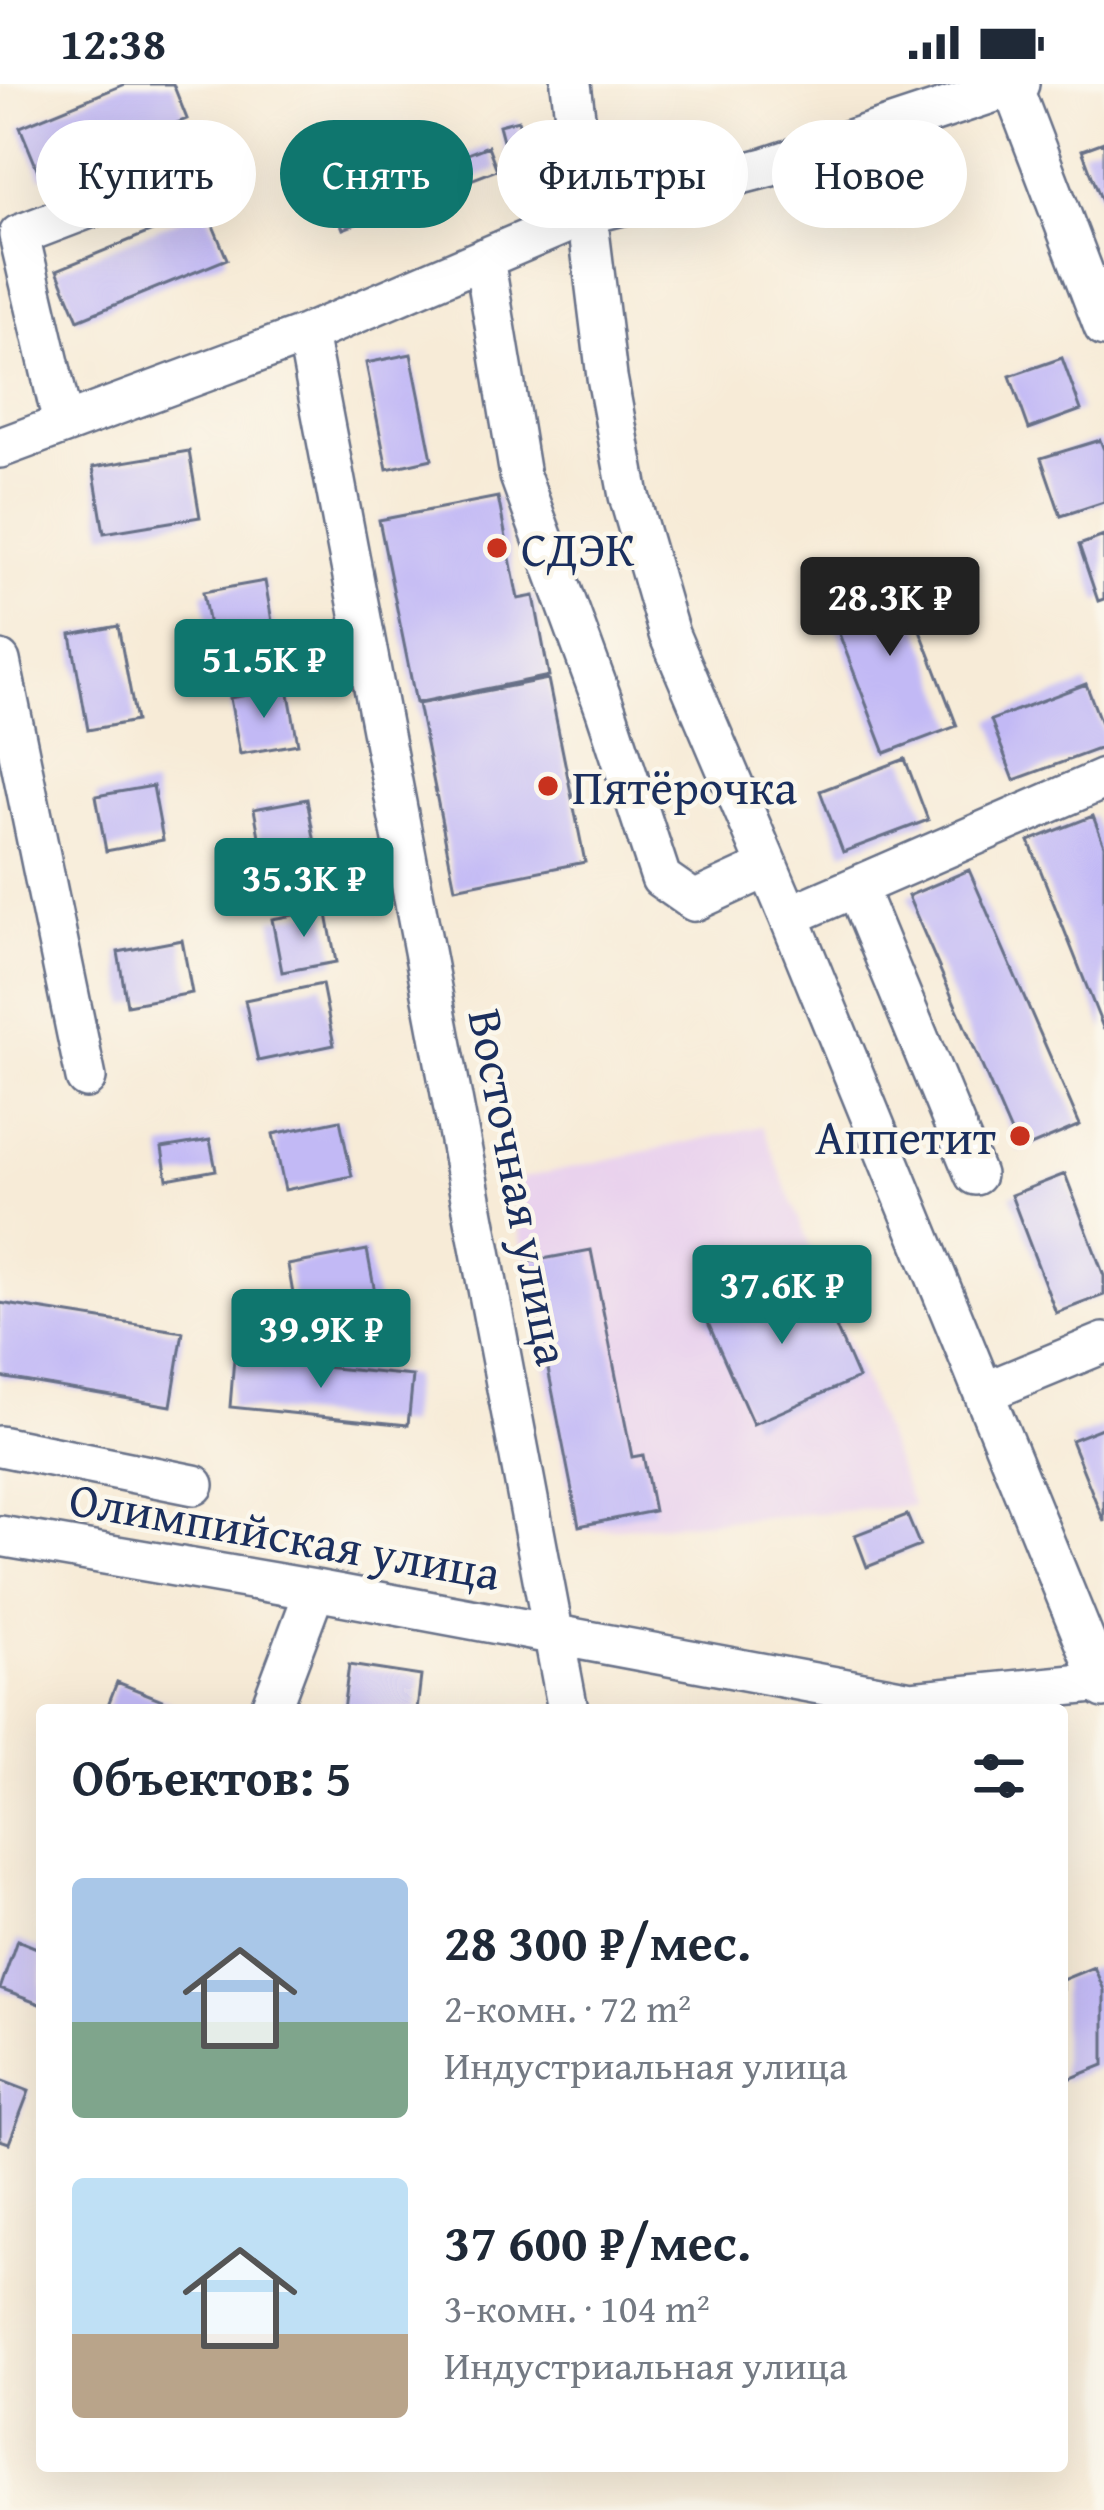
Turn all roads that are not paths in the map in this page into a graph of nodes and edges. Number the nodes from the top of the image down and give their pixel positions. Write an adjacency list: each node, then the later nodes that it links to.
1 (571, 84): 3 (street)
2 (1016, 85): 4 (street); 9 (street)
3 (576, 120)
4 (748, 171)
5 (37, 228): 11 (street)
6 (555, 228): 8 (street)
7 (590, 228): 15 (street)
8 (484, 258): 10 (street); 15 (street)
9 (1104, 327)
10 (307, 334): 11 (street); 26 (street, Восточная улица)
11 (63, 423): 12 (street)
12 (0, 448)
13 (0, 661): 18 (street)
14 (1104, 779): 16 (street)
15 (768, 867): 17 (street)
16 (856, 890): 17 (street); 19 (street)
17 (789, 916): 21 (street)
18 (86, 1078)
19 (975, 1175)
20 (1104, 1343): 21 (street)
21 (985, 1392): 27 (street)
22 (0, 1446): 23 (street)
23 (194, 1485)
24 (0, 1536): 25 (street, Олимпийская улица)
25 (315, 1590): 26 (street, Олимпийская улица); 28 (street)
26 (552, 1635): 27 (street, Олимпийская улица); 29 (street, Олимпийская улица)
27 (1103, 1684)
28 (272, 1704)
29 (567, 1704)

